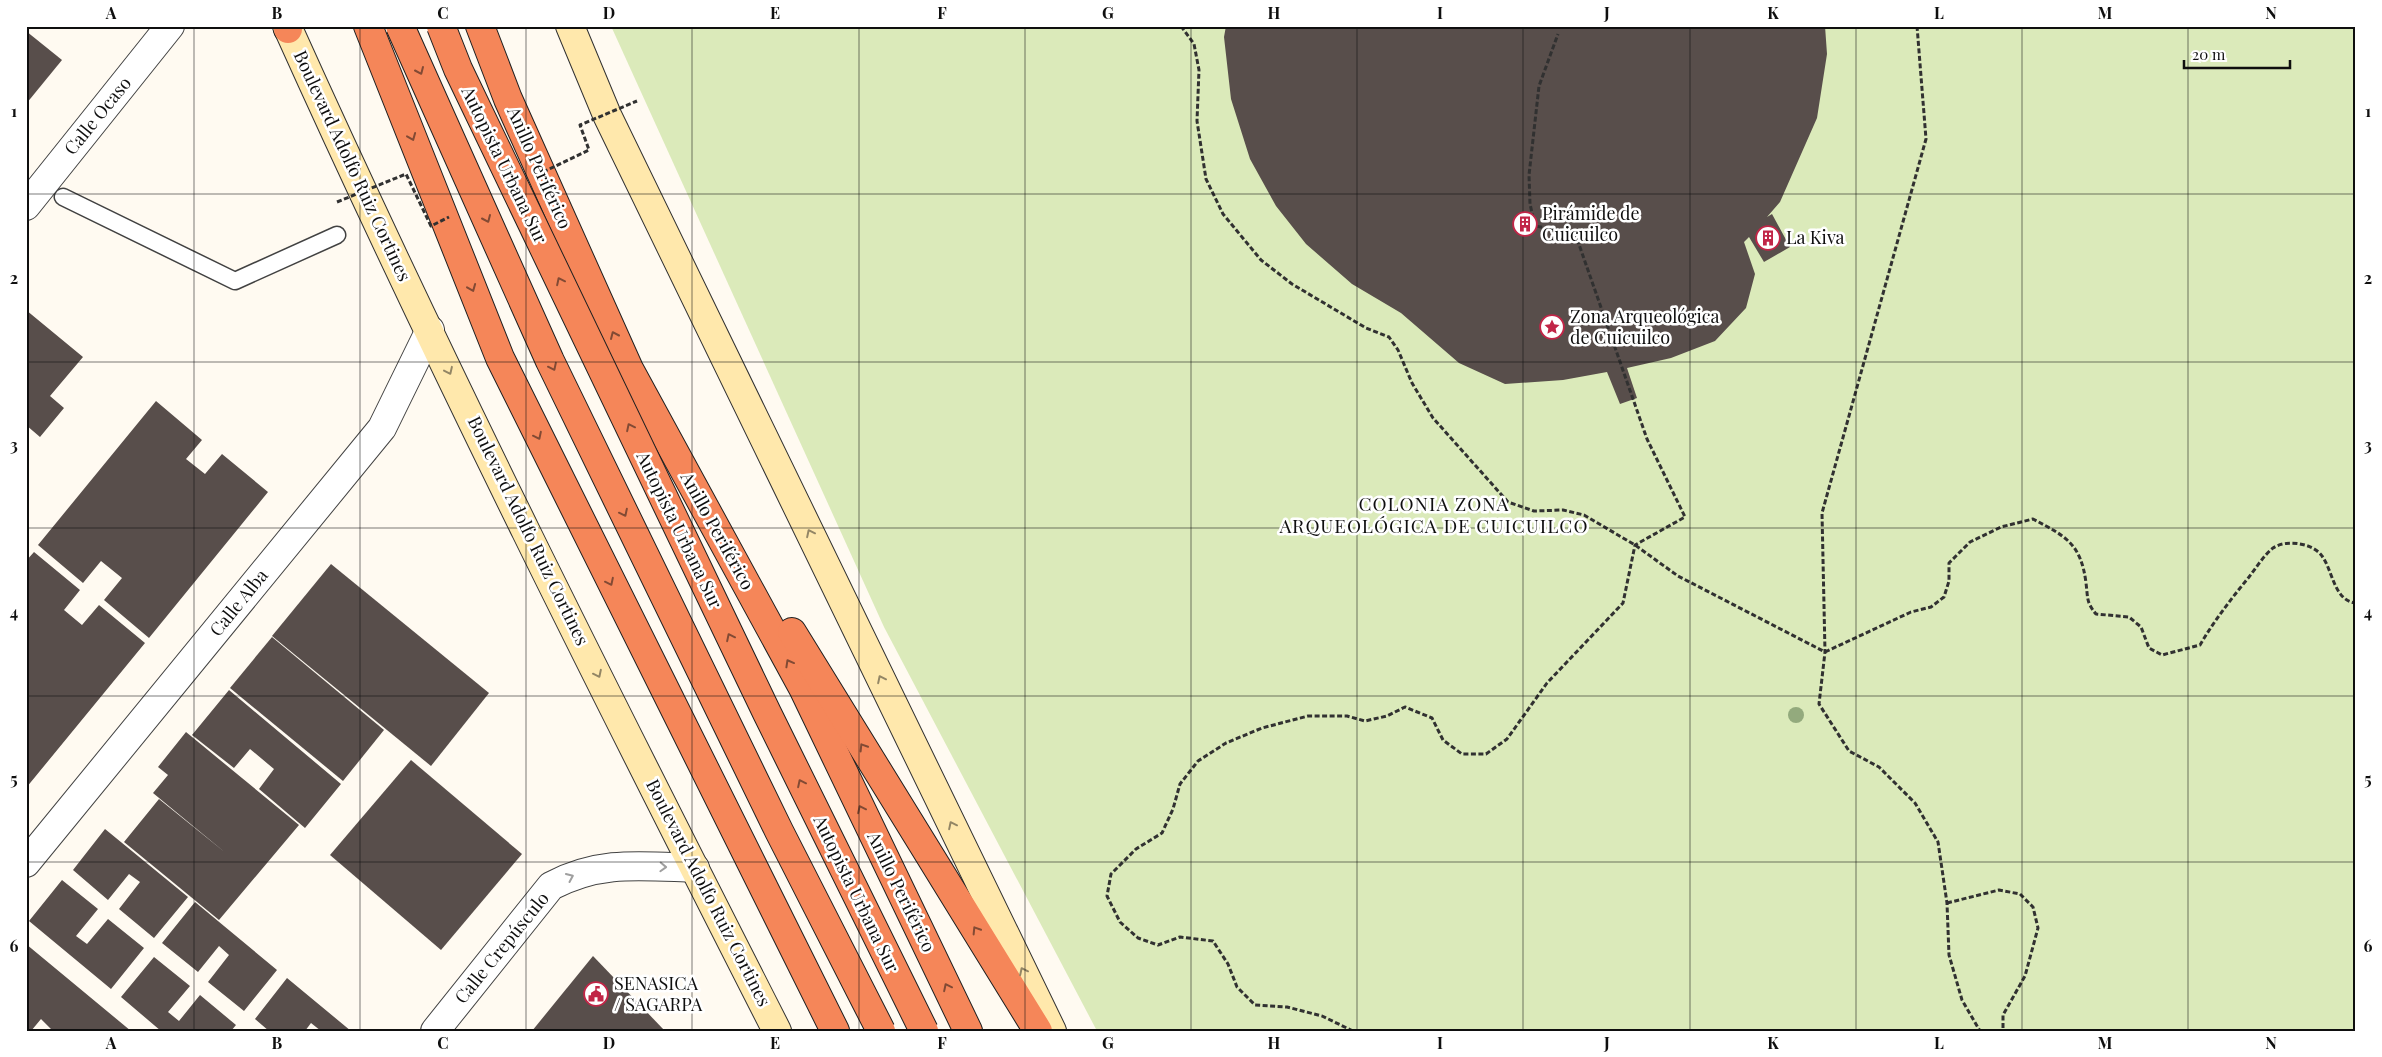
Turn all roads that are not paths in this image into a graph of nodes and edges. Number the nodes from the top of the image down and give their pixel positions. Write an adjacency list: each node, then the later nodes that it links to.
1 (170, 26): 9 (street, Calle Ocaso)
2 (368, 26): 17 (highway, one-way to 17)
3 (400, 26): 18 (highway, Autopista Urbana Sur, one-way to 18, bridge)
4 (441, 26): 19 (highway, Autopista Urbana Sur, one-way to 4, bridge)
5 (480, 26): 12 (highway, Anillo Periférico, one-way to 5)
6 (570, 26): 22 (main road, one-way to 6)
7 (288, 27): 11 (main road, Boulevard Adolfo Ruiz Cortines)
8 (63, 197): 10 (lane)
9 (26, 206)
10 (336, 236)
11 (430, 330): 13 (street, Calle Alba); 14 (main road, Boulevard Adolfo Ruiz Cortines, one-way to 14)
12 (629, 369): 20 (highway, Anillo Periférico, one-way to 12); 21 (highway, one-way to 12)
13 (26, 863)
14 (695, 868): 15 (street, Calle Crepúsculo, one-way to 14); 16 (main road, Boulevard Adolfo Ruiz Cortines)
15 (435, 1031)
16 (777, 1031)
17 (835, 1031)
18 (881, 1031)
19 (924, 1031)
20 (968, 1031)
21 (1038, 1031)
22 (1052, 1031)

